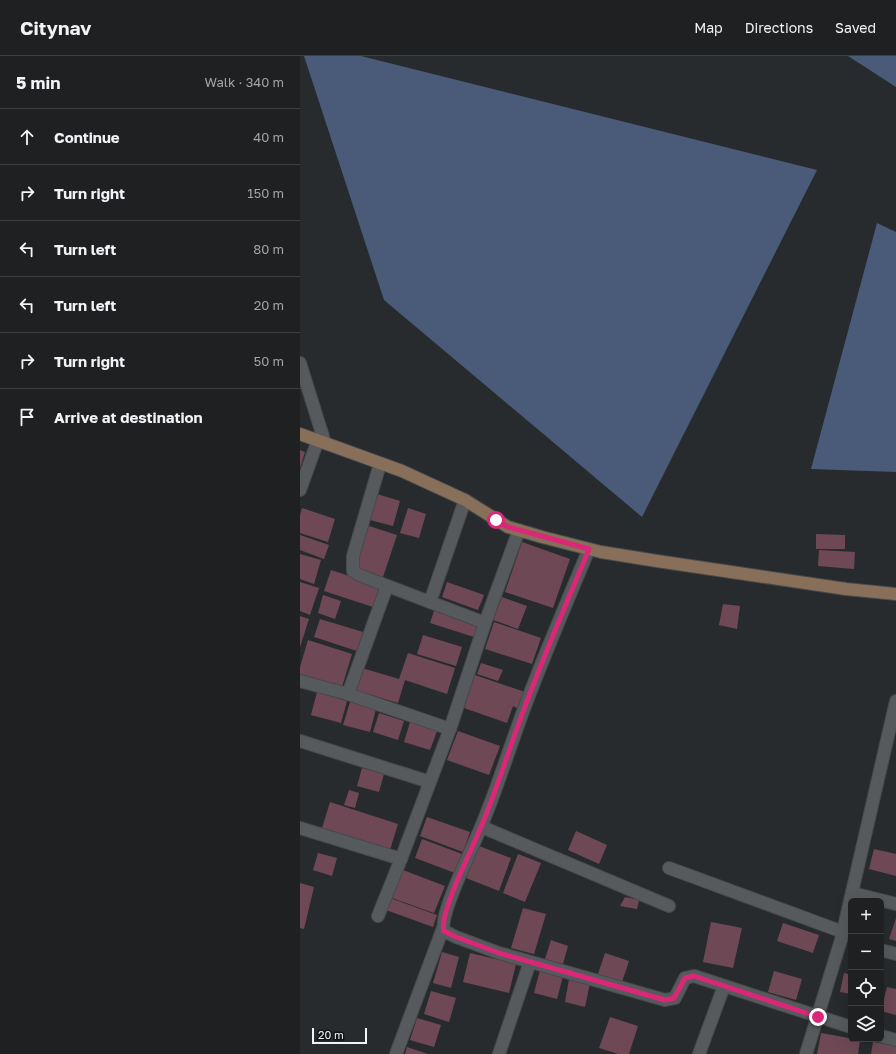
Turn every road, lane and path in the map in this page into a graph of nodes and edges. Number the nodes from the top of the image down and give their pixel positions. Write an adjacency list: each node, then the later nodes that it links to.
1 (300, 363): 3 (street)
2 (300, 434): 3 (street)
3 (322, 442): 4 (street); 5 (street)
4 (380, 464): 6 (street); 9 (street)
5 (300, 490)
6 (465, 500): 7 (street); 11 (street)
7 (519, 530): 8 (street); 12 (street)
8 (589, 549): 10 (street); 19 (street)
9 (387, 586): 11 (street); 14 (street)
10 (896, 594)
11 (430, 602): 12 (street)
12 (485, 623): 16 (street)
13 (300, 681): 14 (street)
14 (348, 694): 16 (street)
15 (896, 701): 23 (street)
16 (450, 729): 18 (street)
17 (300, 741): 18 (street)
18 (430, 782): 21 (street)
19 (482, 827): 25 (street); 27 (street)
20 (300, 828): 21 (street)
21 (401, 859): 26 (street)
22 (669, 868): 28 (street)
23 (852, 893): 24 (street); 28 (street)
24 (896, 904)
25 (669, 906)
26 (378, 916)
27 (443, 928): 31 (street); 37 (street)
28 (845, 938): 33 (street)
29 (884, 951): 30 (street)
30 (896, 954)
31 (530, 962): 32 (street); 38 (street)
32 (724, 986): 33 (street); 39 (street)
33 (818, 1017): 34 (street); 40 (street)
34 (848, 1026)
35 (884, 1037): 36 (street)
36 (896, 1040)
37 (396, 1054)
38 (499, 1054)
39 (699, 1054)
40 (806, 1054)

